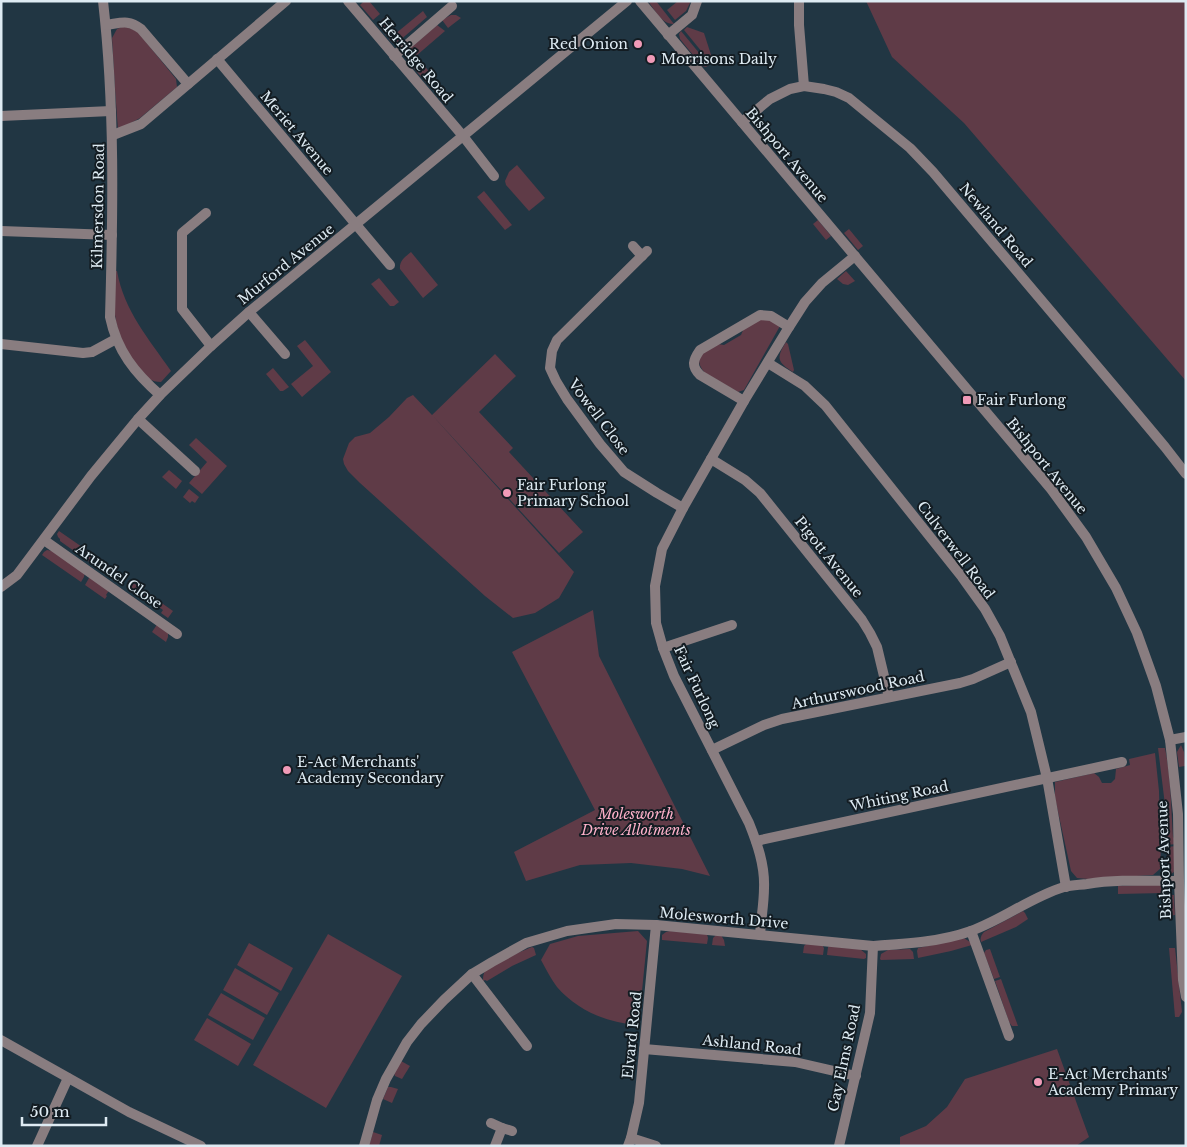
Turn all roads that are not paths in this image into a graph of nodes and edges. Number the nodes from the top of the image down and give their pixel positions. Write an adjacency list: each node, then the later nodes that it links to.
1 (103, 1): 9 (street, Kilmersdon Road)
2 (286, 1): 12 (street)
3 (348, 1): 11 (street, Herridge Road)
4 (627, 1): 19 (street, Murford Avenue)
5 (640, 1): 10 (street, Bishport Avenue)
6 (697, 1): 10 (street)
7 (799, 1): 14 (street)
8 (452, 6): 11 (street)
9 (106, 25): 13 (street); 15 (street, Kilmersdon Road)
10 (668, 35): 17 (street, Bishport Avenue)
11 (394, 56): 19 (street, Herridge Road)
12 (217, 59): 13 (street); 22 (street, Meriet Avenue)
13 (188, 84): 18 (street)
14 (804, 86): 17 (street, Newland Road); 40 (street, Newland Road)
15 (111, 111): 16 (street); 18 (street, Kilmersdon Road)
16 (1, 116)
17 (742, 122): 26 (street, Bishport Avenue)
18 (112, 136): 24 (street, Kilmersdon Road)
19 (463, 136): 20 (street, Herridge Road); 22 (street, Murford Avenue)
20 (494, 176)
21 (206, 213): 32 (street)
22 (356, 224): 27 (street, Meriet Avenue); 28 (street, Murford Avenue)
23 (1, 230): 24 (street)
24 (112, 235): 30 (street, Kilmersdon Road)
25 (633, 246): 41 (street, Vowell Close)
26 (855, 256): 29 (street, Fair Furlong); 50 (street, Bishport Avenue)
27 (390, 265)
28 (249, 312): 32 (street, Murford Avenue); 33 (street)
29 (789, 327): 34 (street, Fair Furlong); 36 (street)
30 (116, 339): 31 (street); 35 (street, Kilmersdon Road)
31 (1, 344)
32 (211, 346): 35 (street, Murford Avenue)
33 (285, 354)
34 (768, 363): 36 (street, Fair Furlong); 47 (street, Culverwell Road)
35 (160, 395): 37 (street, Murford Avenue)
36 (744, 401): 38 (street, Fair Furlong)
37 (138, 418): 39 (street); 42 (street, Murford Avenue)
38 (711, 459): 41 (street, Fair Furlong); 48 (street, Pigott Avenue)
39 (195, 471)
40 (1186, 474)
41 (683, 508): 46 (street, Fair Furlong)
42 (44, 540): 43 (street, Murford Avenue); 45 (street, Arundel Close)
43 (1, 587)
44 (732, 625): 46 (street)
45 (177, 634)
46 (663, 648): 51 (street, Fair Furlong)
47 (1011, 662): 48 (street, Arthurswood Road); 53 (street, Culverwell Road)
48 (889, 696): 51 (street, Arthurswood Road)
49 (1186, 738): 50 (street)
50 (1170, 740): 55 (street, Bishport Avenue)
51 (712, 750): 54 (street, Fair Furlong)
52 (1122, 762): 53 (street, Whiting Road)
53 (1048, 778): 54 (street, Whiting Road); 56 (street, Culverwell Road)
54 (756, 841): 59 (street, Fair Furlong)
55 (1179, 881): 56 (street, Molesworth Drive); 62 (street, Bishport Avenue)
56 (1066, 886): 58 (street, Molesworth Drive)
57 (656, 925): 59 (street, Molesworth Drive); 61 (street, Molesworth Drive); 66 (street, Elvard Road)
58 (971, 931): 60 (street, Molesworth Drive); 63 (street)
59 (760, 935): 60 (street, Molesworth Drive)
60 (873, 946): 67 (street, Gay Elms Road)
61 (472, 974): 65 (street); 73 (street, Molesworth Drive)
62 (1186, 997)
63 (1009, 1036)
64 (1, 1040): 68 (street)
65 (527, 1046)
66 (644, 1049): 67 (street, Ashland Road); 70 (street, Elvard Road)
67 (856, 1076): 76 (street, Gay Elms Road)
68 (68, 1078): 71 (street); 72 (street)
69 (491, 1123): 74 (street)
70 (630, 1142): 75 (street)
71 (197, 1145)
72 (37, 1146)
73 (364, 1146)
74 (495, 1146)
75 (656, 1146)
76 (839, 1146)

